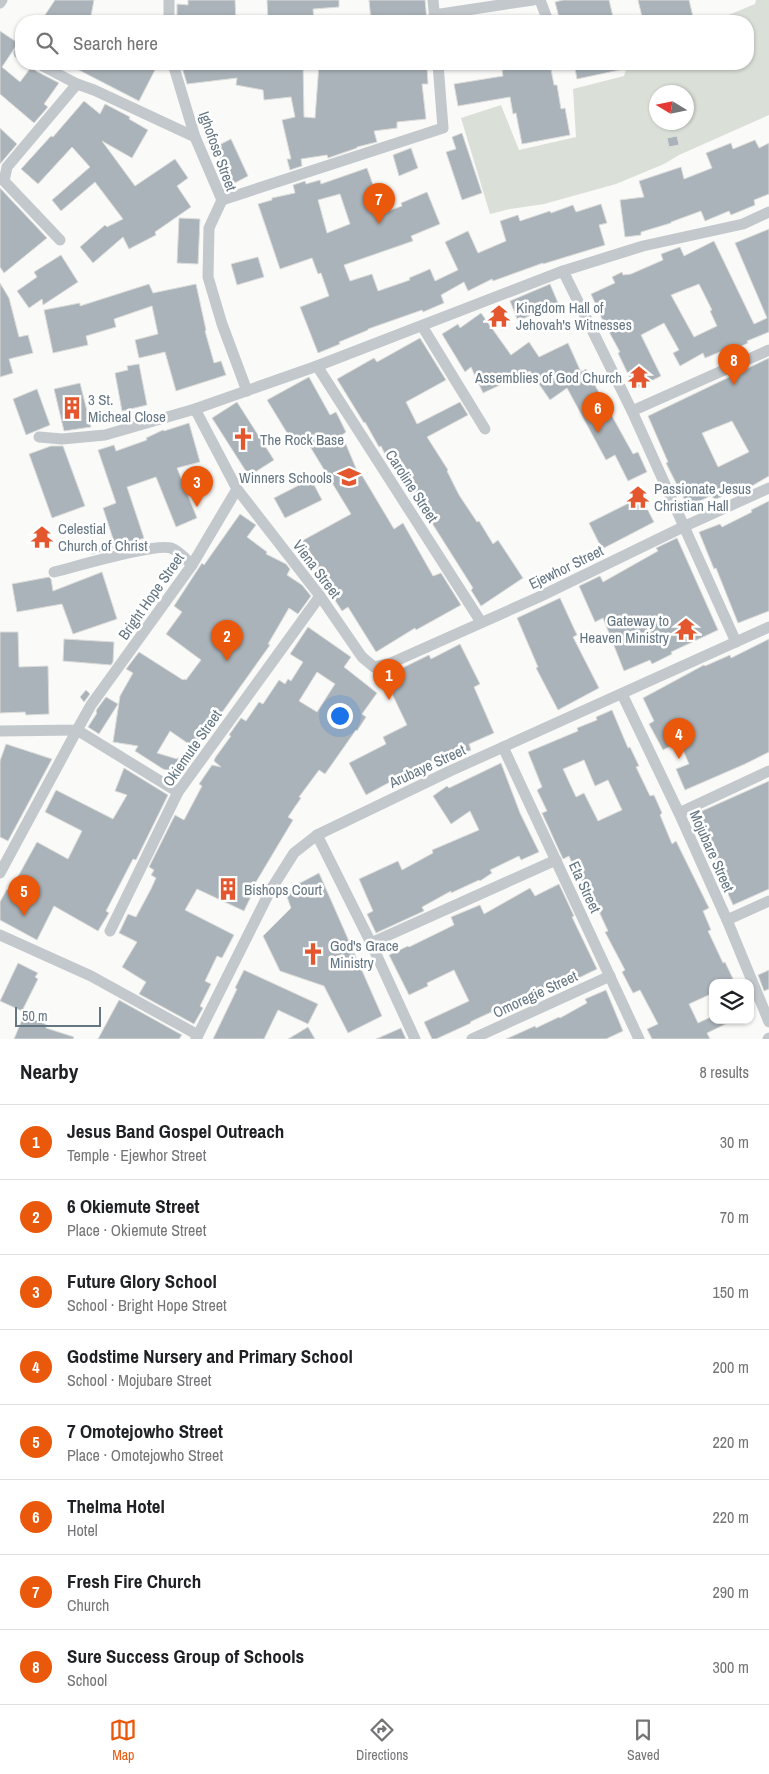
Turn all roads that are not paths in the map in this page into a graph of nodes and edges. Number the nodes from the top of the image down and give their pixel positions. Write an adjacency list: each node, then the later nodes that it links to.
1 (2, 0): 6 (street)
2 (169, 0): 7 (street)
3 (433, 0): 8 (street)
4 (533, 0): 9 (street)
5 (540, 0): 10 (street)
6 (0, 4)
7 (169, 15)
8 (434, 15)
9 (450, 15)
10 (546, 15)
11 (50, 70): 14 (street)
12 (175, 70): 15 (street, Ighofose Street)
13 (438, 70): 16 (street)
14 (77, 84): 15 (street); 18 (street)
15 (195, 137): 16 (street, Ighofose Street)
16 (222, 200): 23 (street, Ighofose Street)
17 (769, 212): 19 (street)
18 (60, 240)
19 (563, 271): 20 (street); 25 (street)
20 (422, 326): 22 (street); 26 (street)
21 (769, 350): 25 (street)
22 (317, 366): 23 (street); 34 (street, Caroline Street)
23 (247, 390): 24 (street)
24 (195, 409): 27 (street); 29 (street)
25 (632, 411): 30 (street)
26 (485, 429)
27 (39, 437)
28 (769, 488): 30 (street, Ejewhor Street)
29 (237, 489): 31 (street, Bright Hope Street); 33 (street, Viena Street)
30 (683, 526): 34 (street, Ejewhor Street); 36 (street)
31 (192, 564): 32 (street); 39 (street, Bright Hope Street)
32 (54, 572)
33 (320, 596): 37 (street, Viena Street); 43 (street, Okiemute Street)
34 (481, 622): 37 (street, Ejewhor Street)
35 (769, 627): 36 (street, Arubaye Street)
36 (736, 642): 38 (street, Arubaye Street)
37 (374, 666)
38 (622, 694): 41 (street, Arubaye Street); 44 (street, Mojubare Street)
39 (77, 730): 40 (street); 43 (street); 47 (street, Bright Hope Street)
40 (0, 731)
41 (504, 747): 45 (street, Arubaye Street); 46 (street, Eta Street)
42 (769, 771): 44 (street)
43 (178, 792): 50 (street, Okiemute Street)
44 (679, 813): 49 (street, Mojubare Street)
45 (317, 835): 52 (street); 55 (street, Arubaye Street)
46 (556, 860): 52 (street); 53 (street, Eta Street)
47 (0, 873)
48 (769, 901): 49 (street)
49 (727, 920): 54 (street, Mojubare Street)
50 (110, 931)
51 (0, 935): 55 (street)
52 (371, 943): 56 (street)
53 (610, 976): 57 (street, Omoregie Street); 58 (street, Eta Street)
54 (769, 1022)
55 (197, 1037)
56 (415, 1039)
57 (472, 1039)
58 (639, 1039)

